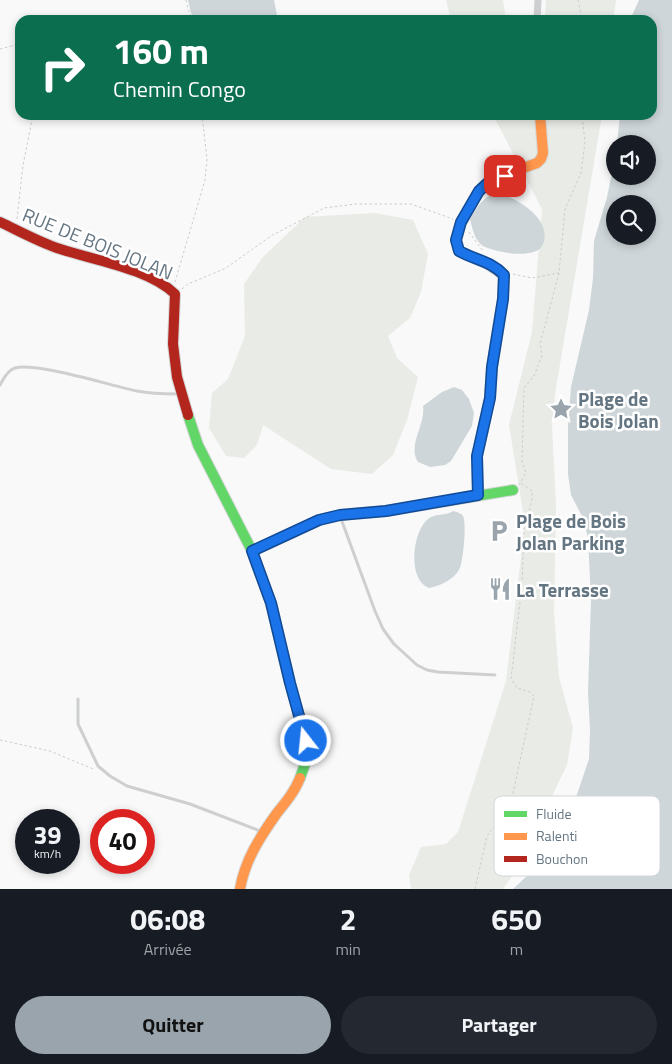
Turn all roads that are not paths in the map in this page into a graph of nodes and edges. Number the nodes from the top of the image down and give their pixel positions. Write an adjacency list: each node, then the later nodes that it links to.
1 (538, 0): 2 (street)
2 (537, 15)
3 (540, 120): 8 (street)
4 (0, 222): 6 (street, RUE DE BOIS JOLAN)
5 (0, 385): 6 (lane)
6 (182, 394): 10 (street, RUE DE BOIS JOLAN)
7 (517, 486): 8 (street)
8 (478, 495): 9 (street)
9 (340, 515): 10 (street); 11 (lane)
10 (252, 551): 13 (street, RUE DE BOIS JOLAN)
11 (495, 675)
12 (78, 699): 13 (lane)
13 (263, 832): 14 (street, RUE DE BOIS JOLAN)
14 (240, 889)

